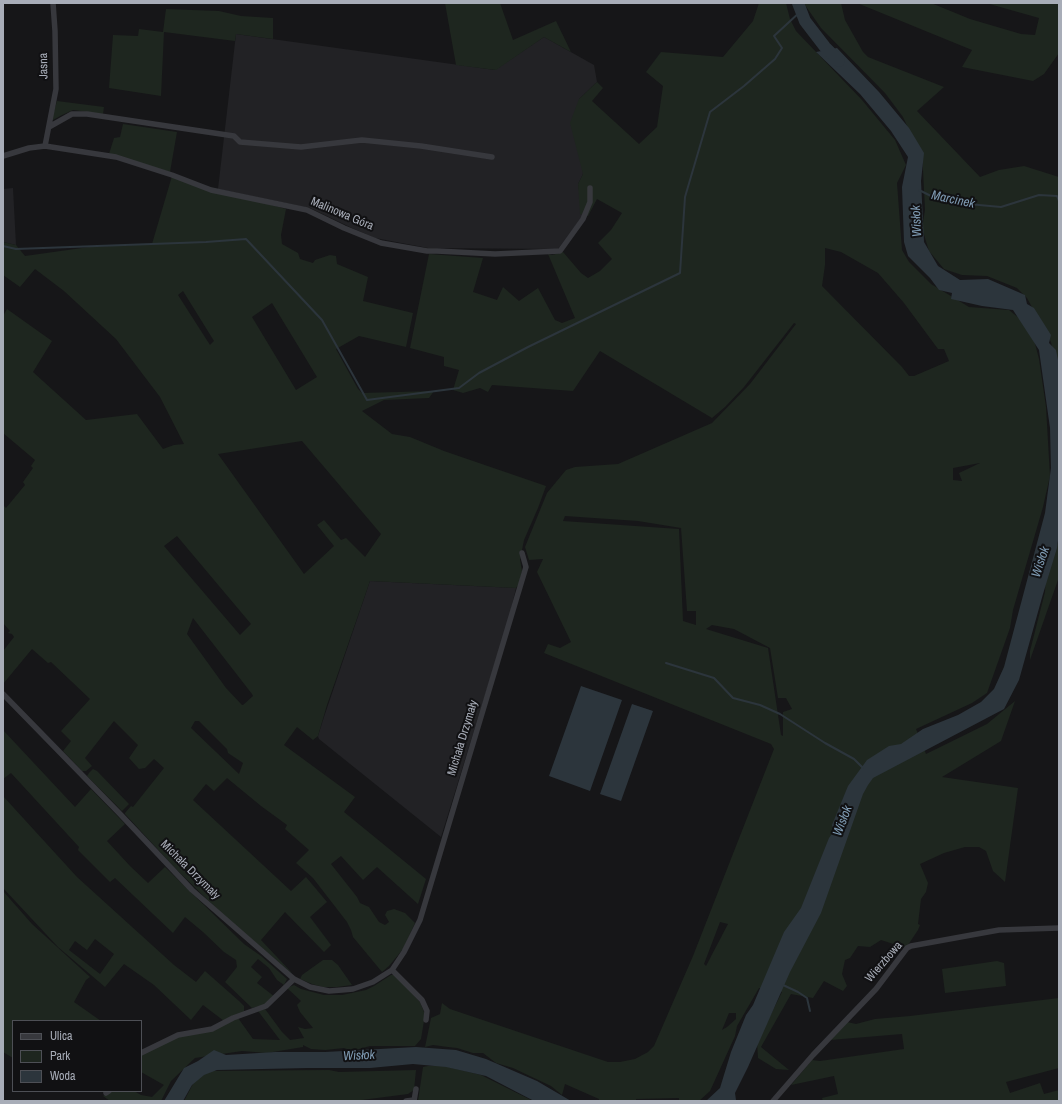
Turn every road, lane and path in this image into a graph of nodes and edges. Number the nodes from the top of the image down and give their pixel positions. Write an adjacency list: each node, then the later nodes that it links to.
1 (53, 3): 2 (street, Jasna)
2 (49, 127): 3 (street, Jasna); 5 (street)
3 (45, 146): 4 (street, Malinowa Góra); 6 (street, Malinowa Góra)
4 (3, 156)
5 (492, 157)
6 (590, 188)
7 (522, 553): 10 (street, Michała Drzymały)
8 (3, 694): 11 (street, Michała Drzymały)
9 (1059, 928): 17 (street, Wierzbowa)
10 (392, 970): 11 (street, Michała Drzymały); 12 (street)
11 (294, 979): 13 (street)
12 (426, 1020)
13 (142, 1053)
14 (416, 1090): 15 (street)
15 (414, 1100): 16 (street)
16 (406, 1101)
17 (773, 1101)

